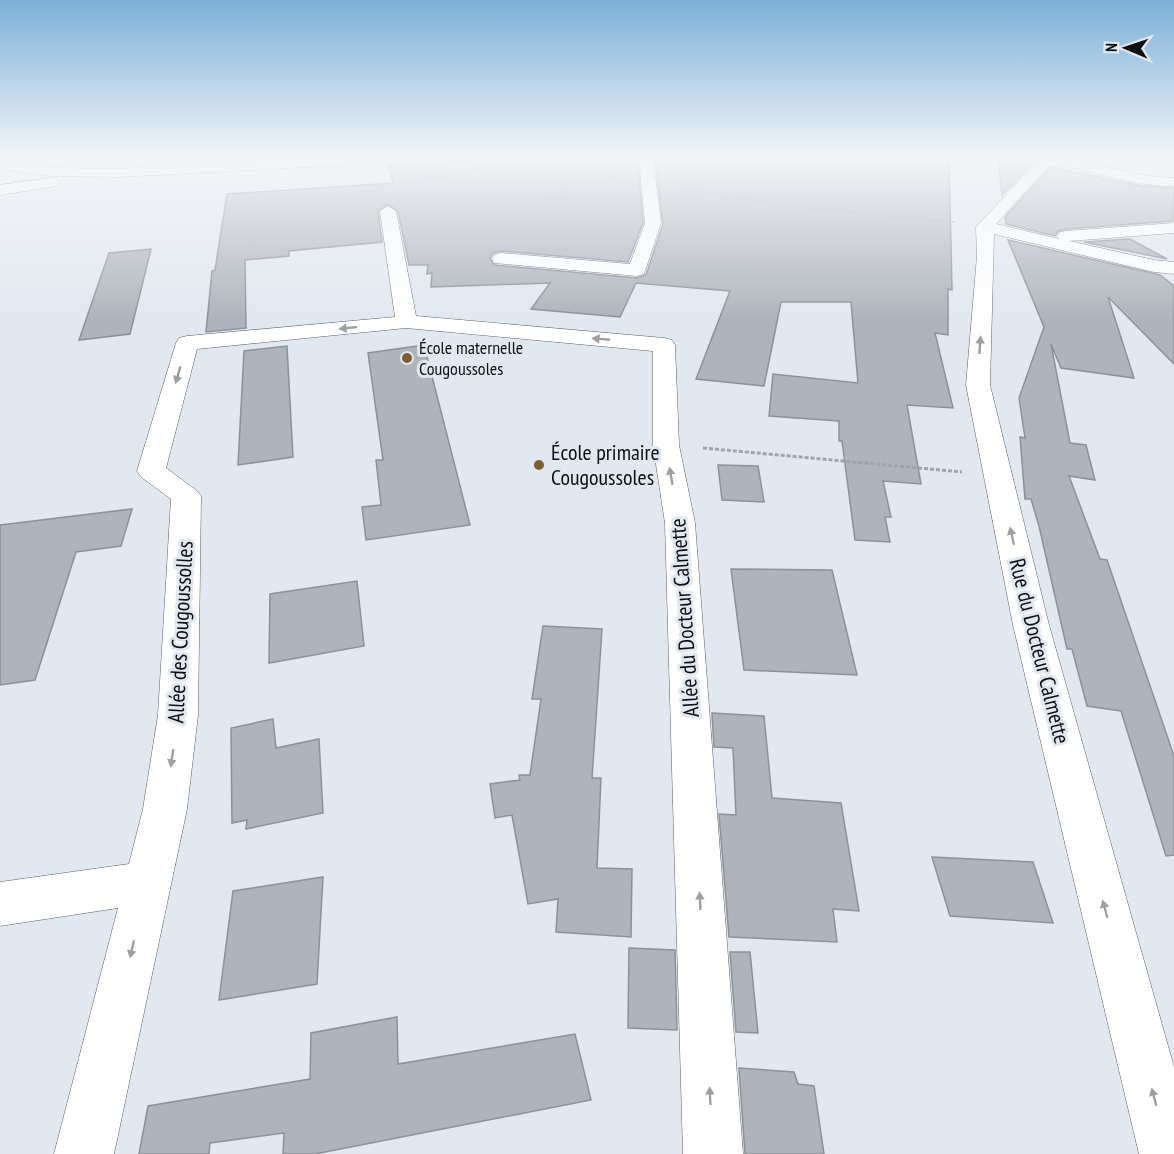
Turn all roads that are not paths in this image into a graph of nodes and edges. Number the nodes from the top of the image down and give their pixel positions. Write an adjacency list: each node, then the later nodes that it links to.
1 (388, 211): 9 (street)
2 (651, 212): 7 (street)
3 (999, 212): 4 (street)
4 (986, 226): 6 (street); 14 (street, Rue du Docteur Calmette, one-way to 4)
5 (1174, 228): 6 (street)
6 (1034, 238): 8 (street)
7 (501, 259)
8 (1174, 268)
9 (406, 322): 10 (street, Allée des Cougoussolles, one-way to 10); 13 (street, Allée du Docteur Calmette, one-way to 9)
10 (148, 882): 11 (street); 12 (street, Allée des Cougoussolles, one-way to 12)
11 (0, 904)
12 (84, 1154)
13 (713, 1154)
14 (1169, 1154)

